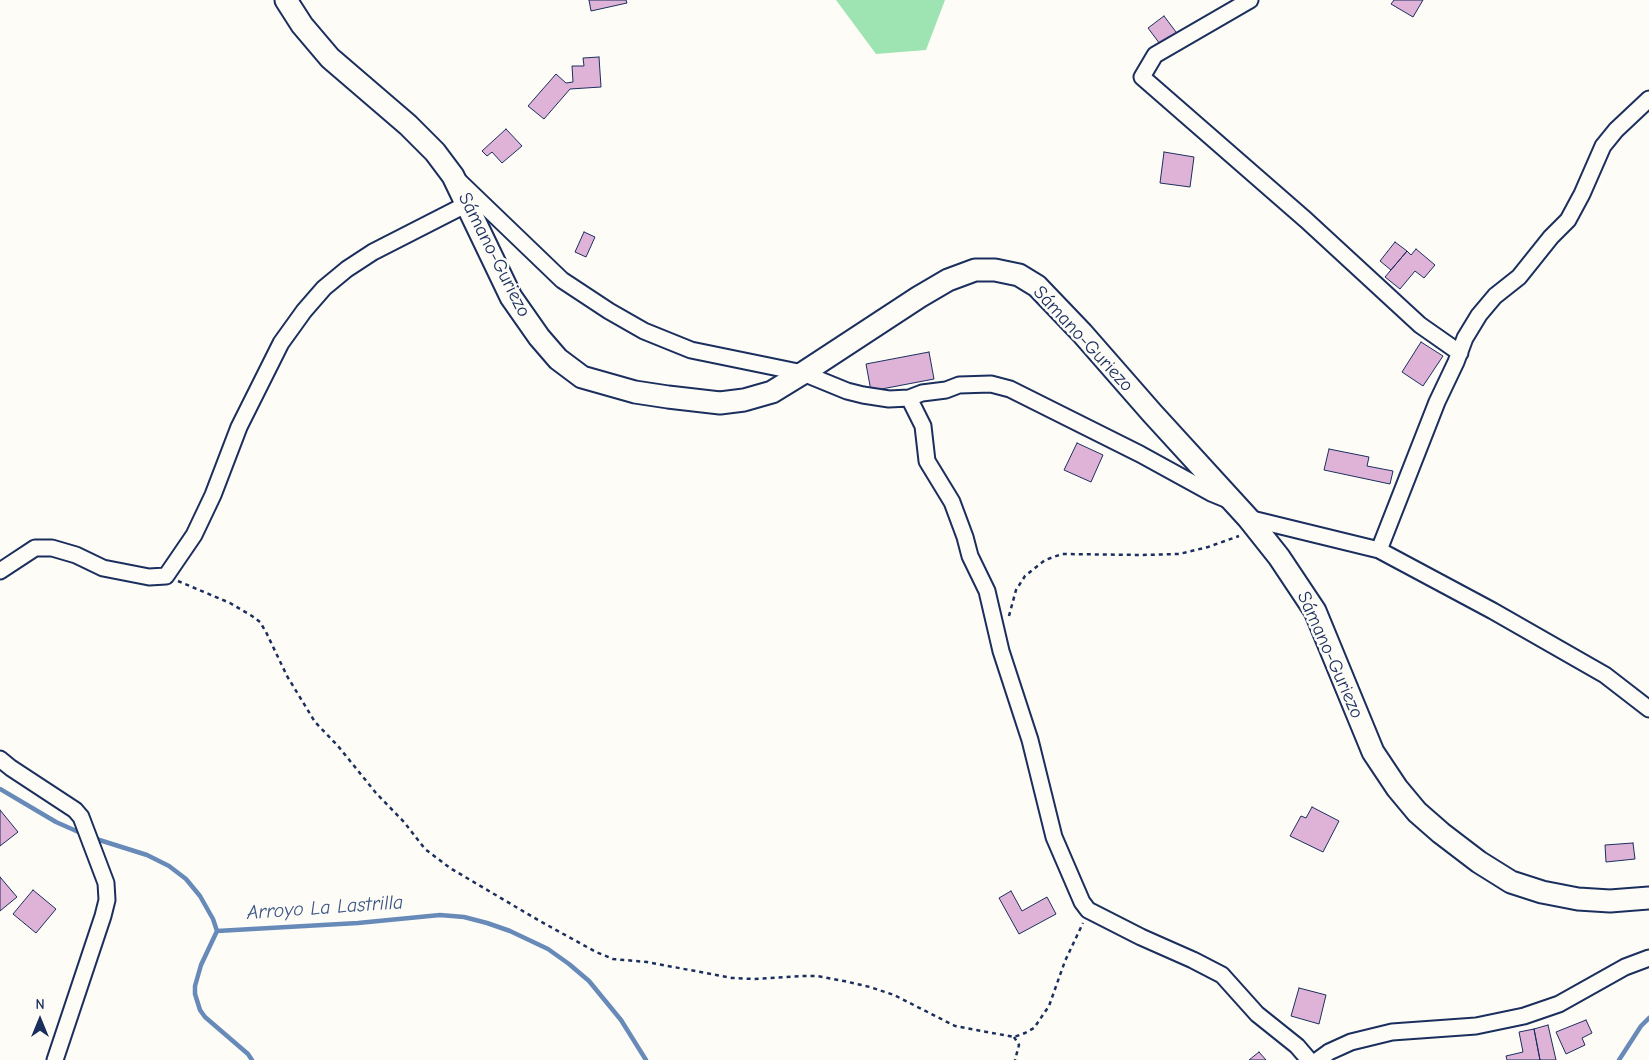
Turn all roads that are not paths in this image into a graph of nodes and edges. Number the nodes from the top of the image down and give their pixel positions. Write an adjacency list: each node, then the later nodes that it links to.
1 (286, 0): 4 (street, Sámano-Guriezo)
2 (1250, 0): 6 (street)
3 (1649, 99): 6 (street)
4 (449, 171): 5 (street, Sámano-Guriezo); 7 (street)
5 (467, 204): 7 (street, Sámano-Guriezo); 12 (street)
6 (1460, 352): 11 (street)
7 (803, 373): 8 (street); 9 (street, Sámano-Guriezo)
8 (909, 398): 9 (street); 18 (street)
9 (1233, 502): 10 (street, Sámano-Guriezo)
10 (1252, 523): 11 (street); 15 (street, Sámano-Guriezo)
11 (1379, 550): 13 (street)
12 (0, 571)
13 (1649, 709)
14 (0, 759): 17 (street)
15 (1649, 898)
16 (1649, 958): 19 (street)
17 (55, 1060)
18 (1309, 1060)
19 (1318, 1060)

